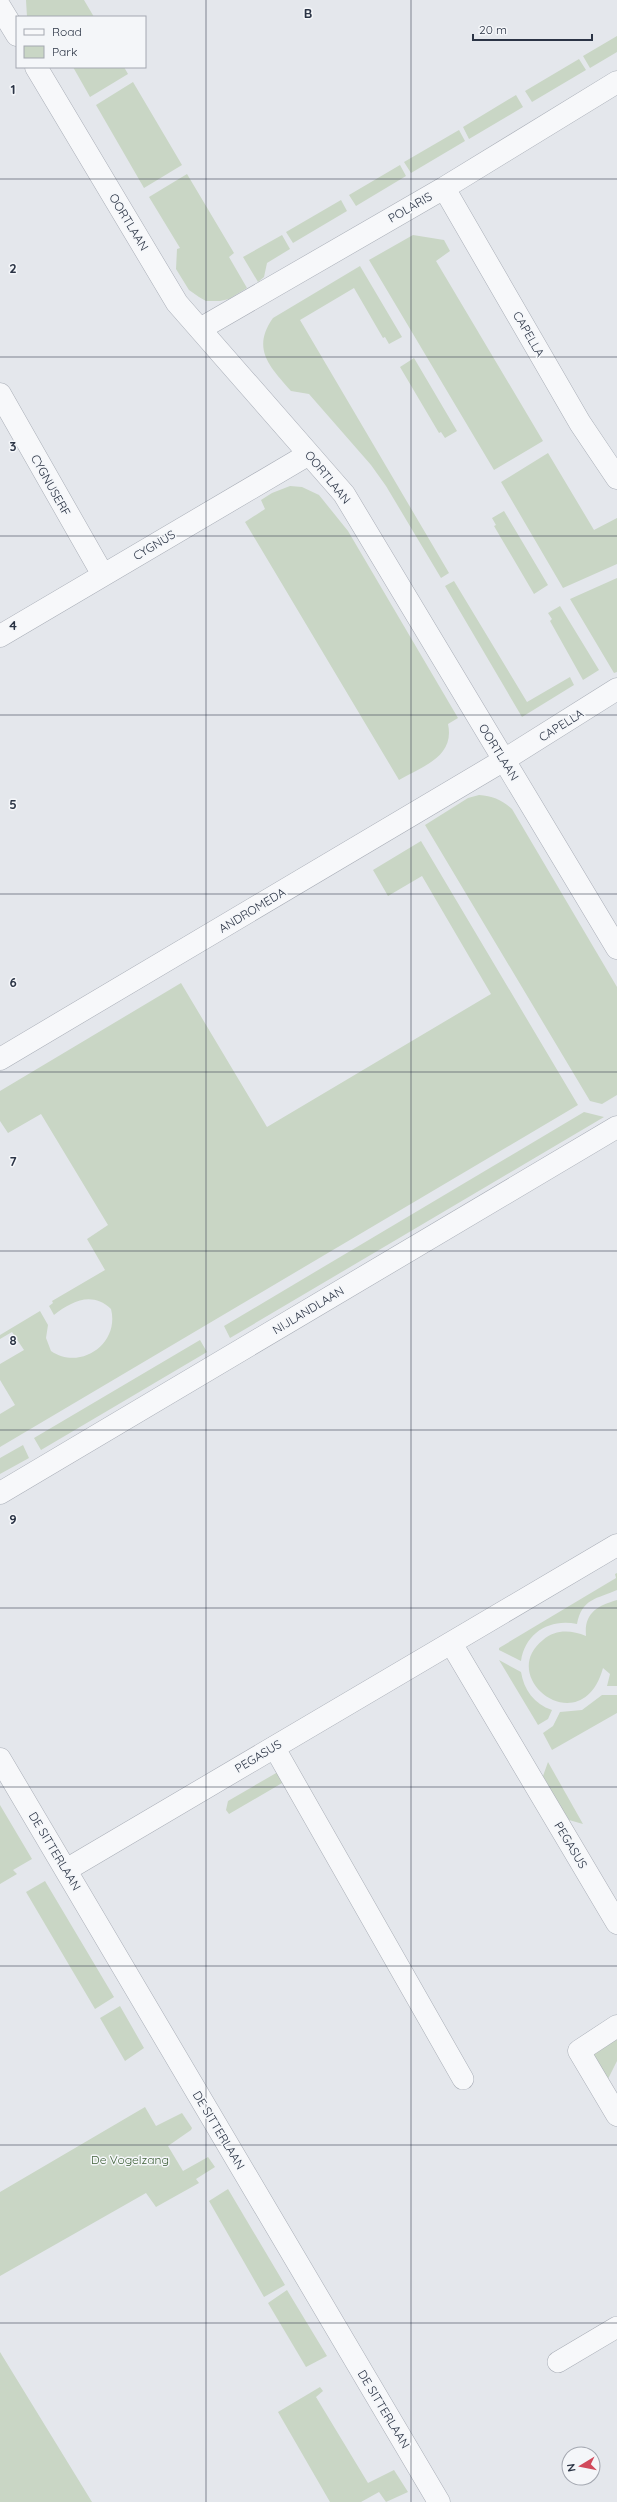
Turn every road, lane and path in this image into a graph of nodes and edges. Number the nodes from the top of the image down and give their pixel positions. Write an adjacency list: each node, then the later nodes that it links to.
1 (0, 7): 2 (street)
2 (16, 33)
3 (37, 68): 6 (street, OORTLAAN)
4 (617, 82): 5 (street, POLARIS)
5 (444, 188): 6 (street, POLARIS); 9 (street, CAPELLA)
6 (200, 329): 8 (street, OORTLAAN)
7 (0, 394): 10 (street, CYGNUSERF)
8 (309, 454): 10 (street, CYGNUS); 13 (street, OORTLAAN)
9 (617, 478)
10 (103, 575): 11 (street, CYGNUS)
11 (0, 636)
12 (617, 689): 13 (street, CAPELLA)
13 (504, 760): 14 (street, OORTLAAN); 15 (street, ANDROMEDA)
14 (617, 948)
15 (0, 1059)
16 (617, 1127): 17 (street, NIJLANDLAAN)
17 (0, 1493)
18 (617, 1545): 19 (street, PEGASUS)
19 (451, 1643): 20 (street, PEGASUS); 23 (street, PEGASUS)
20 (274, 1747): 22 (street, PEGASUS); 25 (lane)
21 (0, 1759): 22 (street, DE SITTERLAAN)
22 (66, 1870): 29 (street, DE SITTERLAAN)
23 (617, 1923)
24 (617, 2026): 26 (street)
25 (462, 2079)
26 (617, 2115)
27 (617, 2327): 28 (lane)
28 (558, 2362)
29 (439, 2502)

